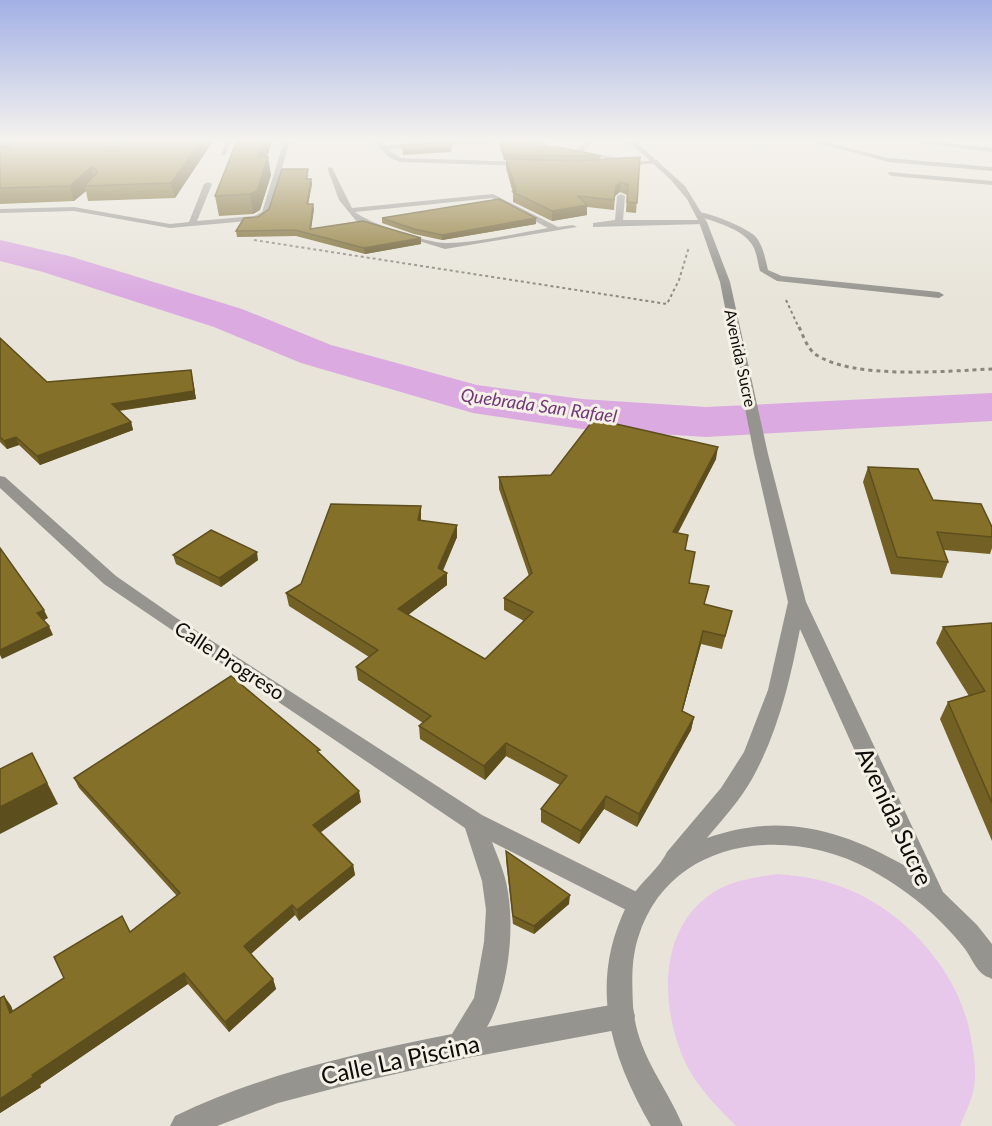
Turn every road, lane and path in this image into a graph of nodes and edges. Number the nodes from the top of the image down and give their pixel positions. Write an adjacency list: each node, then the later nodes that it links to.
1 (204, 194): 12 (lane)
2 (270, 194): 12 (lane)
3 (342, 194): 8 (lane)
4 (685, 194): 10 (street, Avenida Sucre)
5 (621, 196): 11 (lane)
6 (81, 201): 7 (lane)
7 (74, 209): 9 (lane); 12 (lane)
8 (350, 210): 15 (lane); 15 (lane)
9 (0, 211)
10 (702, 218): 11 (lane); 16 (lane); 20 (street, Avenida Sucre)
11 (619, 222): 13 (lane)
12 (192, 225)
13 (596, 225)
14 (573, 227): 15 (lane)
15 (556, 229)
16 (776, 278): 17 (lane); 18 (path)
17 (939, 295)
18 (992, 369)
19 (0, 480): 21 (street, Calle Progreso)
20 (797, 602): 22 (street, Avenida Sucre); 23 (street, Avenida Sucre)
21 (474, 822): 24 (street, Calle Progreso); 29 (street)
22 (661, 875): 23 (street); 24 (street, Avenida Sucre)
23 (933, 898): 25 (street)
24 (638, 905): 28 (street, Avenida Sucre)
25 (969, 934): 26 (street); 27 (street)
26 (992, 961)
27 (992, 966)
28 (622, 1016): 29 (street, Calle La Piscina); 31 (street, Avenida Sucre)
29 (461, 1044): 30 (street, Calle La Piscina)
30 (185, 1126)
31 (668, 1126)

